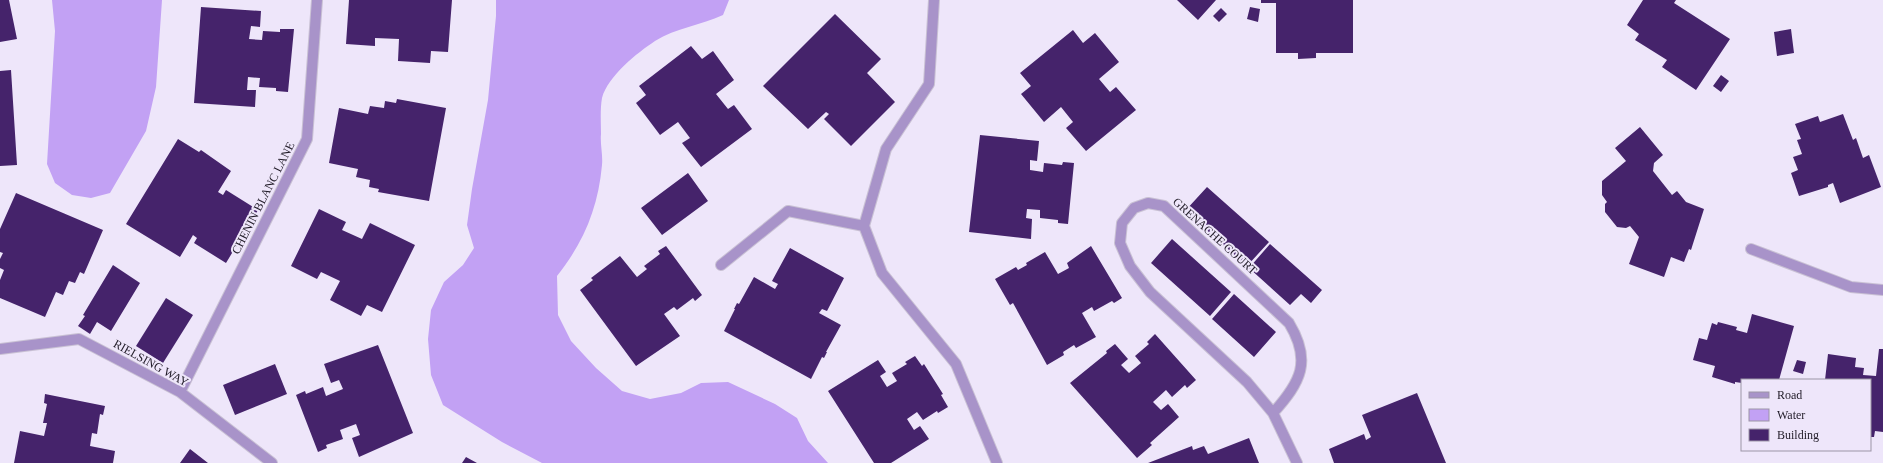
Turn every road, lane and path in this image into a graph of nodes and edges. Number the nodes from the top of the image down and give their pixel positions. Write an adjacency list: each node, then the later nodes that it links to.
1 (317, 0): 8 (street, CHENIN BLANC LANE)
2 (934, 0): 3 (street)
3 (864, 226): 5 (street); 11 (street)
4 (1751, 249): 6 (street)
5 (721, 265)
6 (1883, 290)
7 (0, 349): 8 (street, RIELSING WAY)
8 (180, 392): 10 (street, RIELSING WAY)
9 (1273, 413): 9 (street, GRENACHE COURT); 12 (street, GRENACHE COURT)
10 (272, 463)
11 (997, 463)
12 (1298, 463)

